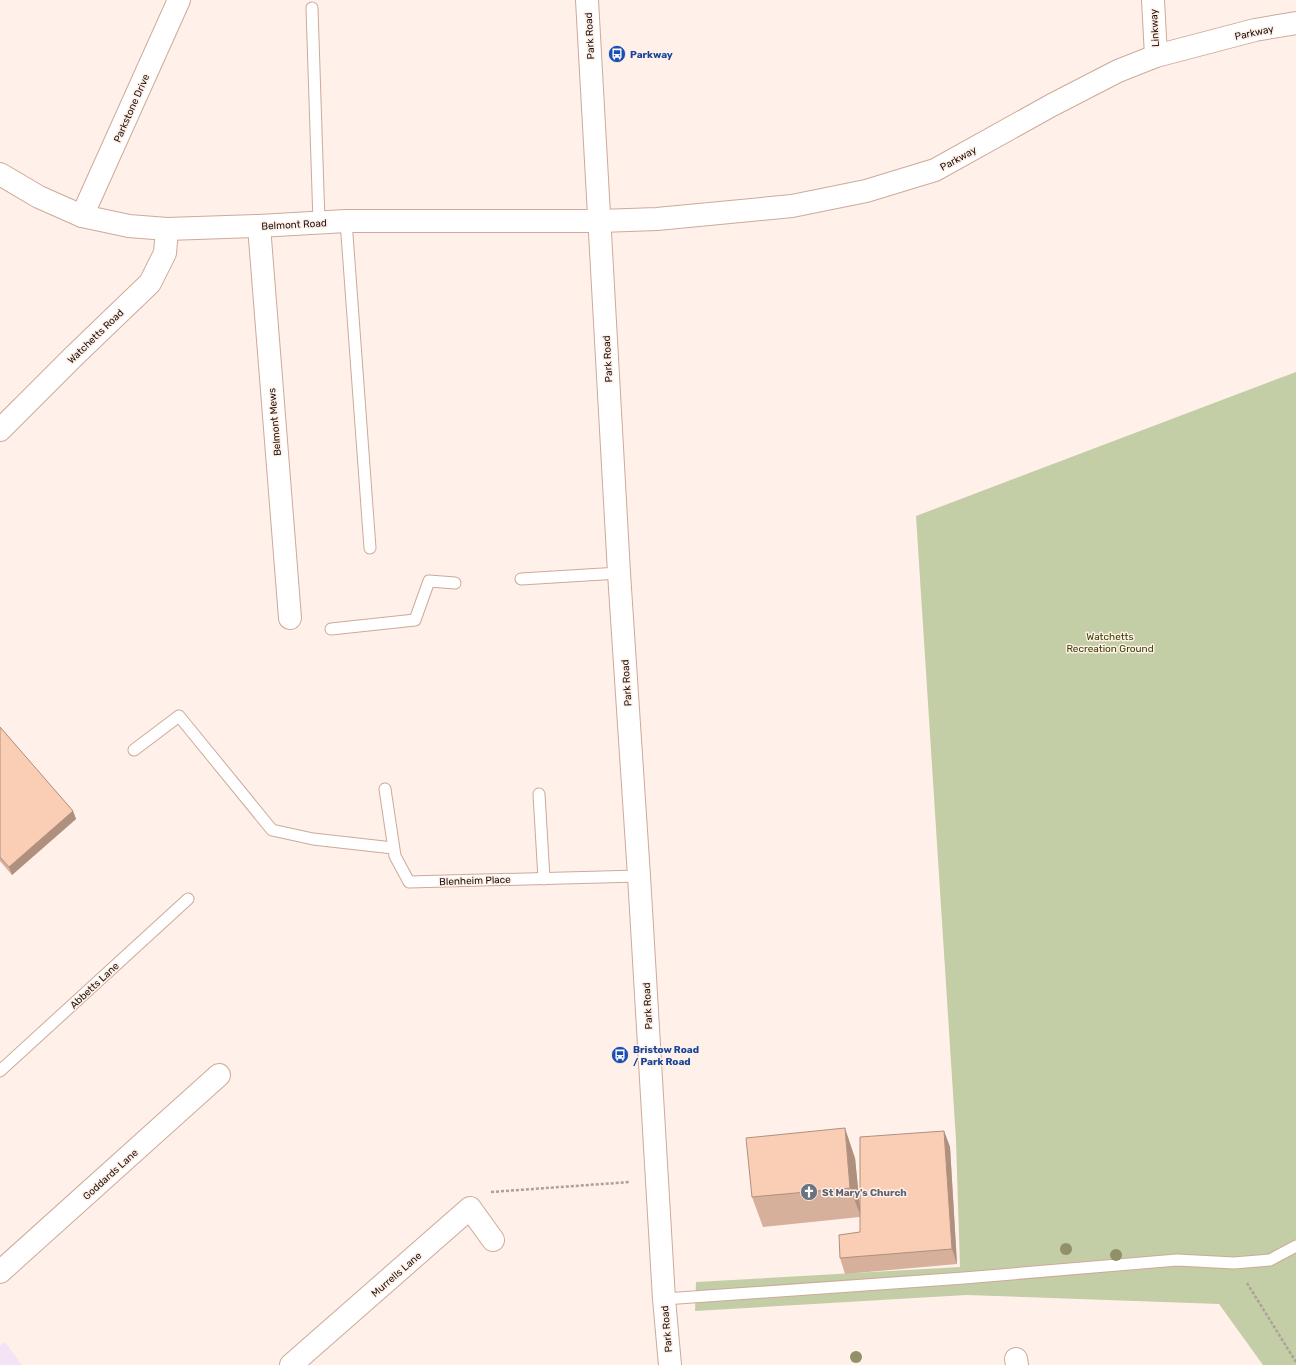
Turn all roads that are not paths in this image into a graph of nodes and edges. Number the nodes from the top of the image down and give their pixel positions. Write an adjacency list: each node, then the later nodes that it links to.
1 (180, 0): 8 (street, Parkstone Drive)
2 (587, 0): 10 (street, Park Road)
3 (1153, 0): 6 (street, Linkway)
4 (312, 8): 11 (lane)
5 (1296, 23): 6 (street, Parkway)
6 (1156, 56): 10 (street, Parkway)
7 (0, 174): 8 (street, Belmont Road)
8 (82, 216): 13 (street, Belmont Road)
9 (346, 221): 10 (street, Belmont Road); 11 (street, Belmont Road); 15 (lane)
10 (600, 221): 16 (street, Park Road)
11 (319, 222): 12 (street, Belmont Road)
12 (259, 226): 13 (street, Belmont Road); 19 (street, Belmont Mews)
13 (167, 229): 14 (street, Watchetts Road)
14 (0, 430)
15 (370, 548)
16 (619, 573): 17 (lane); 25 (street, Park Road)
17 (521, 579)
18 (455, 583): 20 (lane)
19 (290, 618)
20 (331, 629)
21 (134, 750): 24 (lane)
22 (384, 789): 24 (lane, Blenheim Place)
23 (539, 794): 26 (lane)
24 (394, 848): 26 (lane, Blenheim Place)
25 (639, 876): 26 (lane, Blenheim Place); 33 (street, Park Road)
26 (544, 879)
27 (188, 899): 28 (lane, Abbetts Lane)
28 (0, 1071)
29 (219, 1075): 32 (street, Goddards Lane)
30 (493, 1240): 34 (street, Murrells Lane)
31 (1296, 1246): 33 (lane)
32 (0, 1272)
33 (664, 1299): 35 (street, Park Road)
34 (291, 1365)
35 (670, 1365)

